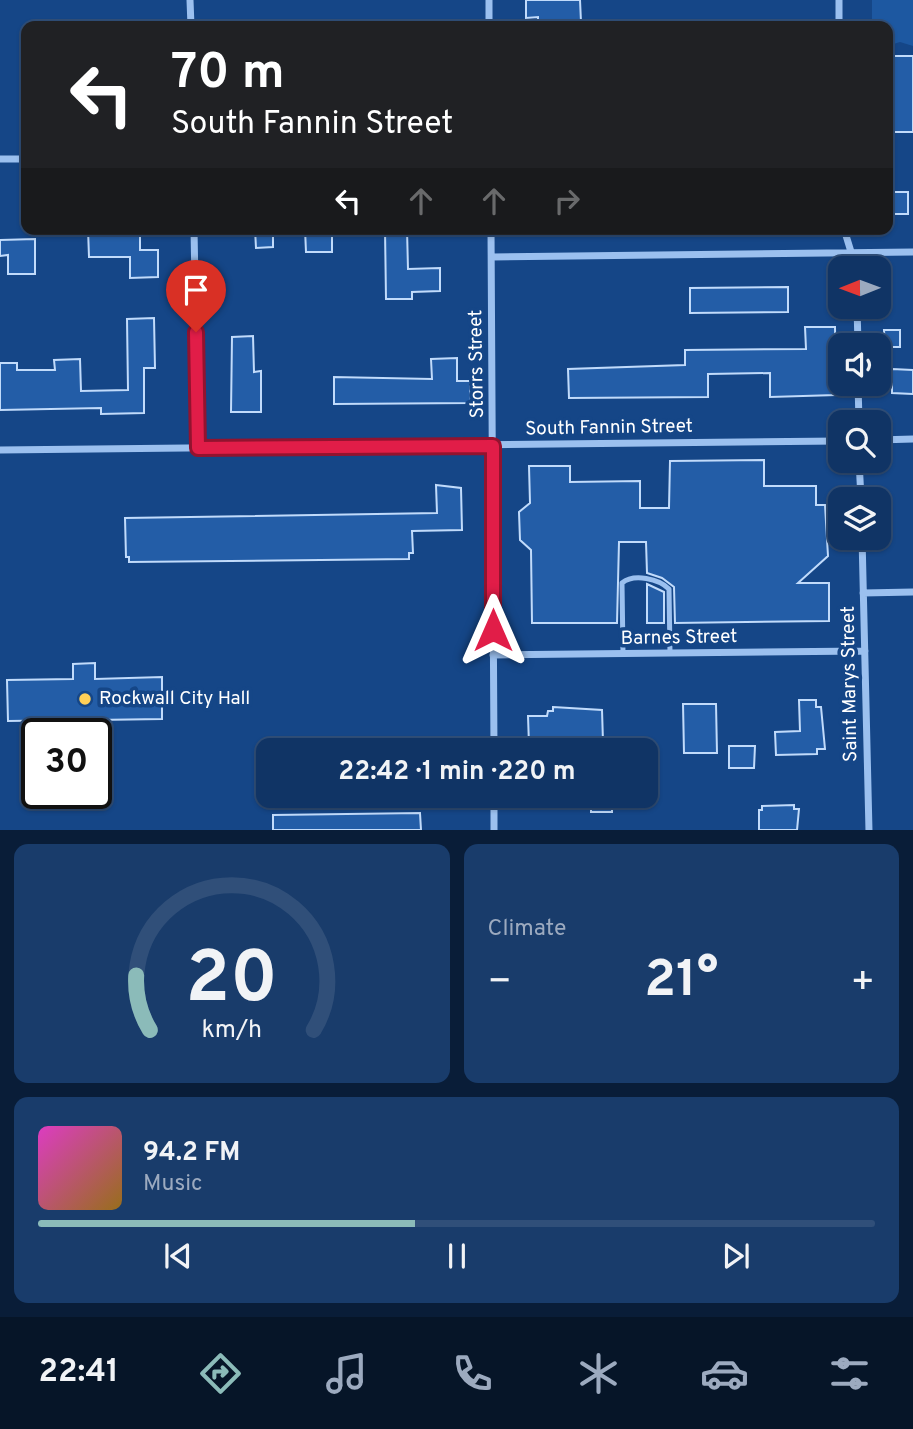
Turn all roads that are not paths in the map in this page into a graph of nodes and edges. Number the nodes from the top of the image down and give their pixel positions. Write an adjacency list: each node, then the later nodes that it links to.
1 (190, 0): 4 (street)
2 (488, 0): 5 (street)
3 (839, 0): 6 (street)
4 (191, 21)
5 (489, 21)
6 (839, 21)
7 (0, 159): 8 (street)
8 (21, 159)
9 (194, 235): 20 (street)
10 (491, 235): 15 (street, Storrs Street)
11 (846, 235): 13 (street)
12 (913, 252): 13 (street)
13 (851, 253): 14 (street); 15 (street)
14 (852, 256)
15 (492, 257): 19 (street, Storrs Street)
16 (913, 439): 17 (street)
17 (891, 440)
18 (828, 441): 19 (street, South Fannin Street)
19 (493, 446): 20 (street, South Fannin Street); 28 (street, Storrs Street)
20 (198, 448): 21 (street, South Fannin Street)
21 (0, 450)
22 (862, 550): 24 (street, Saint Marys Street)
23 (913, 592): 24 (street)
24 (863, 593): 25 (street, Saint Marys Street)
25 (864, 652): 26 (street, Barnes Street); 32 (street, Saint Marys Street)
26 (670, 653): 27 (street, Barnes Street); 27 (lane)
27 (623, 654): 28 (street, Barnes Street)
28 (493, 655): 29 (street, Storrs Street)
29 (494, 738)
30 (494, 808): 31 (street)
31 (494, 830)
32 (869, 830)

